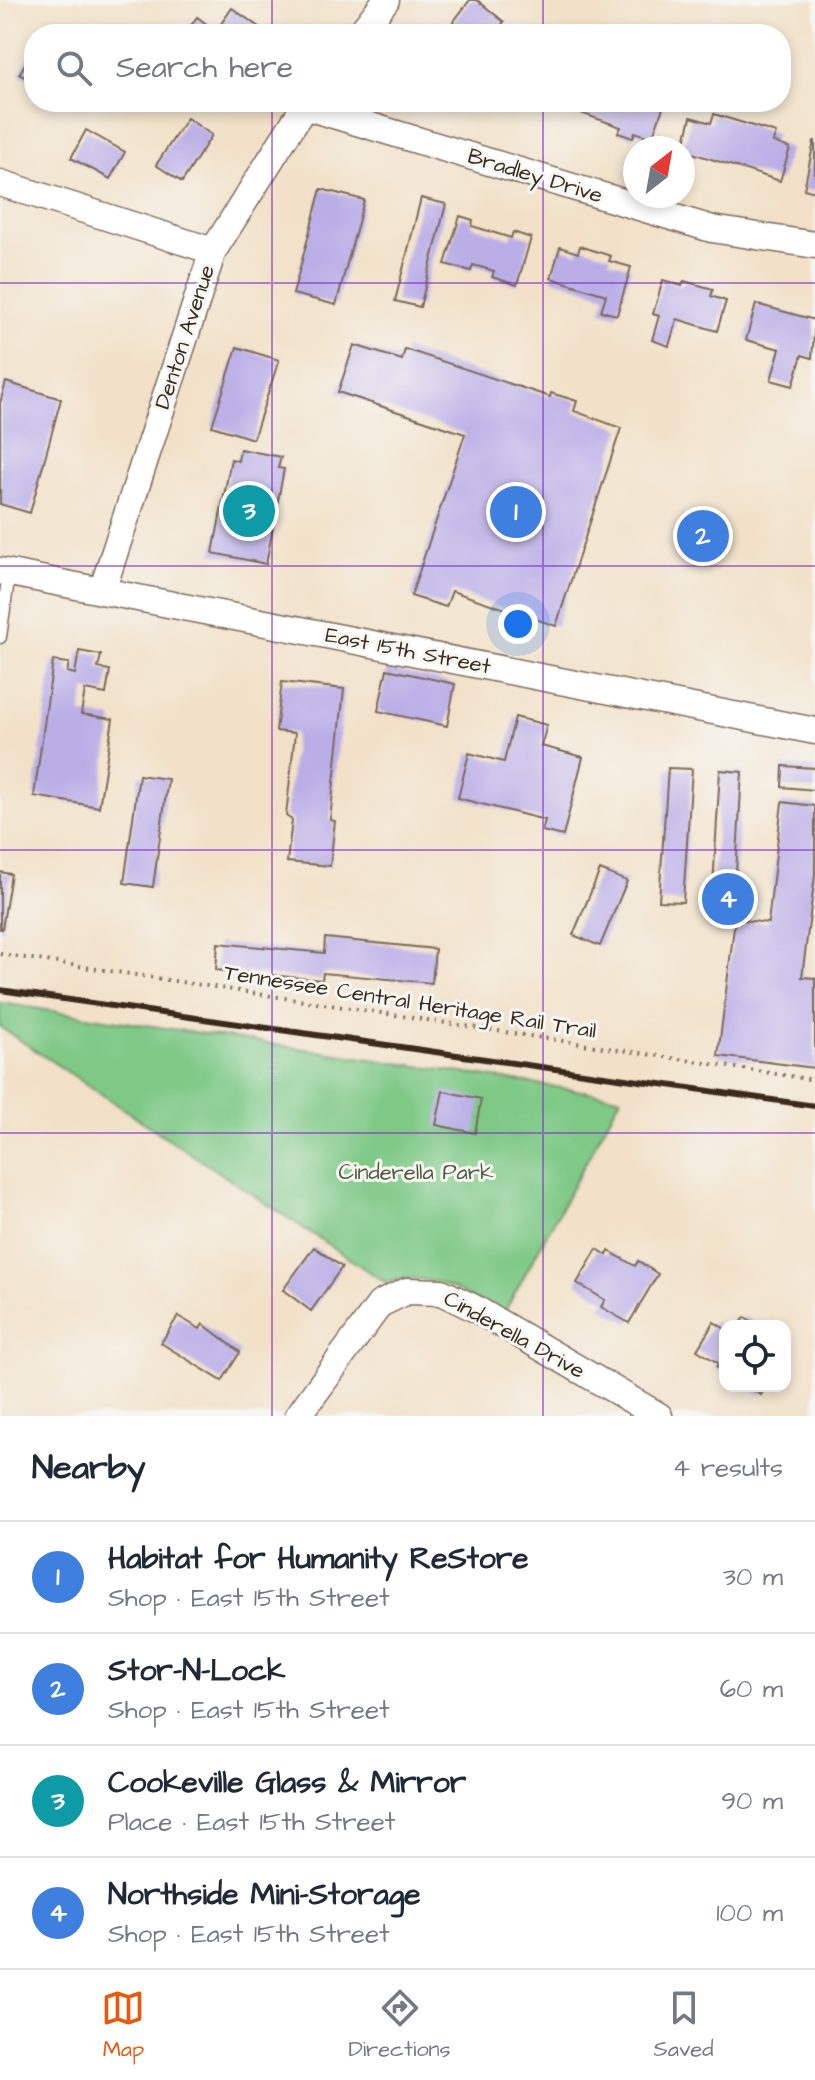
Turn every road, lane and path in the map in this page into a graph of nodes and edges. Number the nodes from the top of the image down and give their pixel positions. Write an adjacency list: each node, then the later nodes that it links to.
1 (386, 0): 2 (street)
2 (368, 24)
3 (301, 112): 7 (street, Denton Avenue)
4 (332, 112): 6 (street, Bradley Drive)
5 (0, 183): 7 (street)
6 (815, 245)
7 (213, 251): 9 (street, Denton Avenue)
8 (5, 572): 9 (street, East 15th Street); 10 (lane)
9 (102, 591): 11 (street, East 15th Street)
10 (0, 637)
11 (815, 731)
12 (0, 954): 13 (path, Tennessee Central Heritage Rail Trail)
13 (815, 1080)
14 (298, 1416): 15 (street, Cinderella Drive)
15 (659, 1416)

